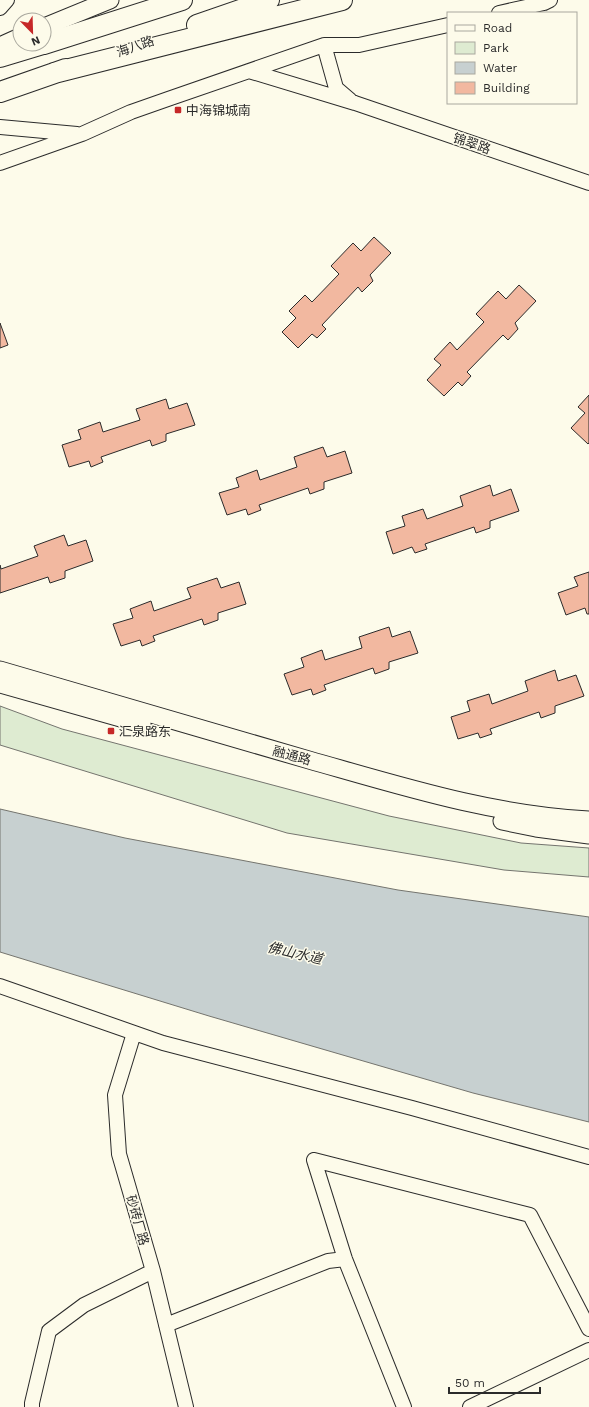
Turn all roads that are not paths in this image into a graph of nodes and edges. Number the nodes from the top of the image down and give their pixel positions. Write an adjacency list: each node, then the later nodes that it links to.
1 (8, 0): 7 (street)
2 (110, 0): 9 (main road)
3 (182, 0): 12 (highway)
4 (269, 0): 18 (highway, 海八路)
5 (342, 0): 18 (highway)
6 (550, 0): 8 (street)
7 (0, 8)
8 (504, 12)
9 (52, 24)
10 (447, 25): 13 (street)
11 (12, 41): 14 (main road)
12 (52, 41)
13 (324, 45): 17 (street); 20 (street)
14 (0, 46)
15 (17, 52): 16 (highway)
16 (0, 57)
17 (249, 71): 20 (street, 锦翠路); 22 (street)
18 (54, 73): 19 (highway, 海八路)
19 (0, 92)
20 (355, 104): 24 (street, 锦翠路)
21 (0, 127): 22 (street)
22 (82, 134): 23 (street)
23 (0, 163)
24 (589, 183)
25 (0, 670): 27 (main road, 融通路)
26 (0, 684): 28 (main road, 融通路)
27 (589, 820)
28 (589, 835)
29 (0, 986): 30 (street)
30 (134, 1033): 31 (street); 33 (street, 砂砖厂路)
31 (589, 1157)
32 (345, 1258): 34 (street); 35 (street); 39 (street)
33 (153, 1271): 34 (street, 砂砖厂路); 37 (street)
34 (166, 1325): 38 (street, 砂砖厂路)
35 (589, 1329)
36 (589, 1350): 40 (street)
37 (32, 1407)
38 (186, 1407)
39 (404, 1407)
40 (470, 1407)

